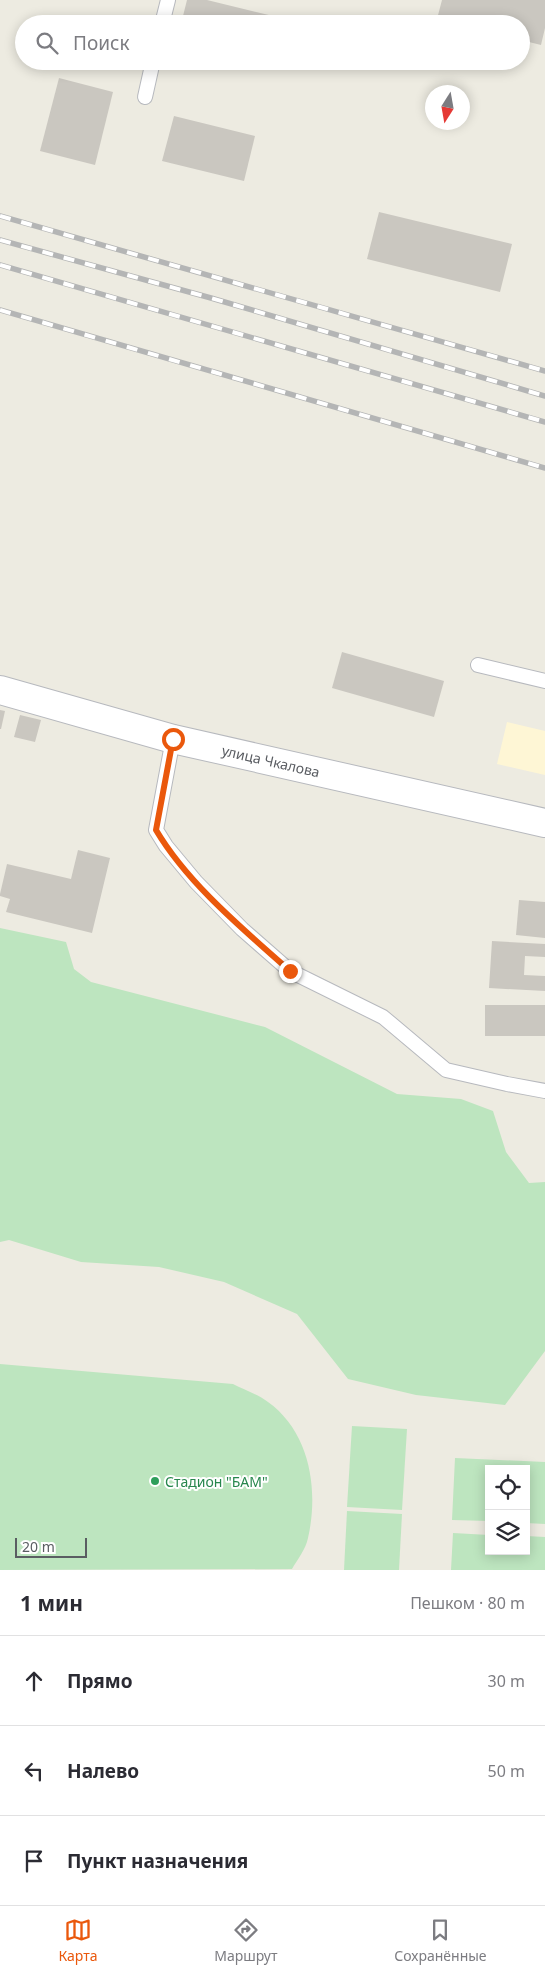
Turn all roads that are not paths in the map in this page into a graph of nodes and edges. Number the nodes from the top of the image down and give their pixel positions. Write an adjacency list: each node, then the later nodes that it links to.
1 (168, 0): 2 (lane)
2 (164, 15)
3 (151, 70): 4 (lane)
4 (145, 97)
5 (478, 665): 6 (lane)
6 (545, 681)
7 (0, 690): 8 (street, улица Чкалова)
8 (173, 739): 9 (street, улица Чкалова); 10 (lane)
9 (545, 823)
10 (545, 1091)

